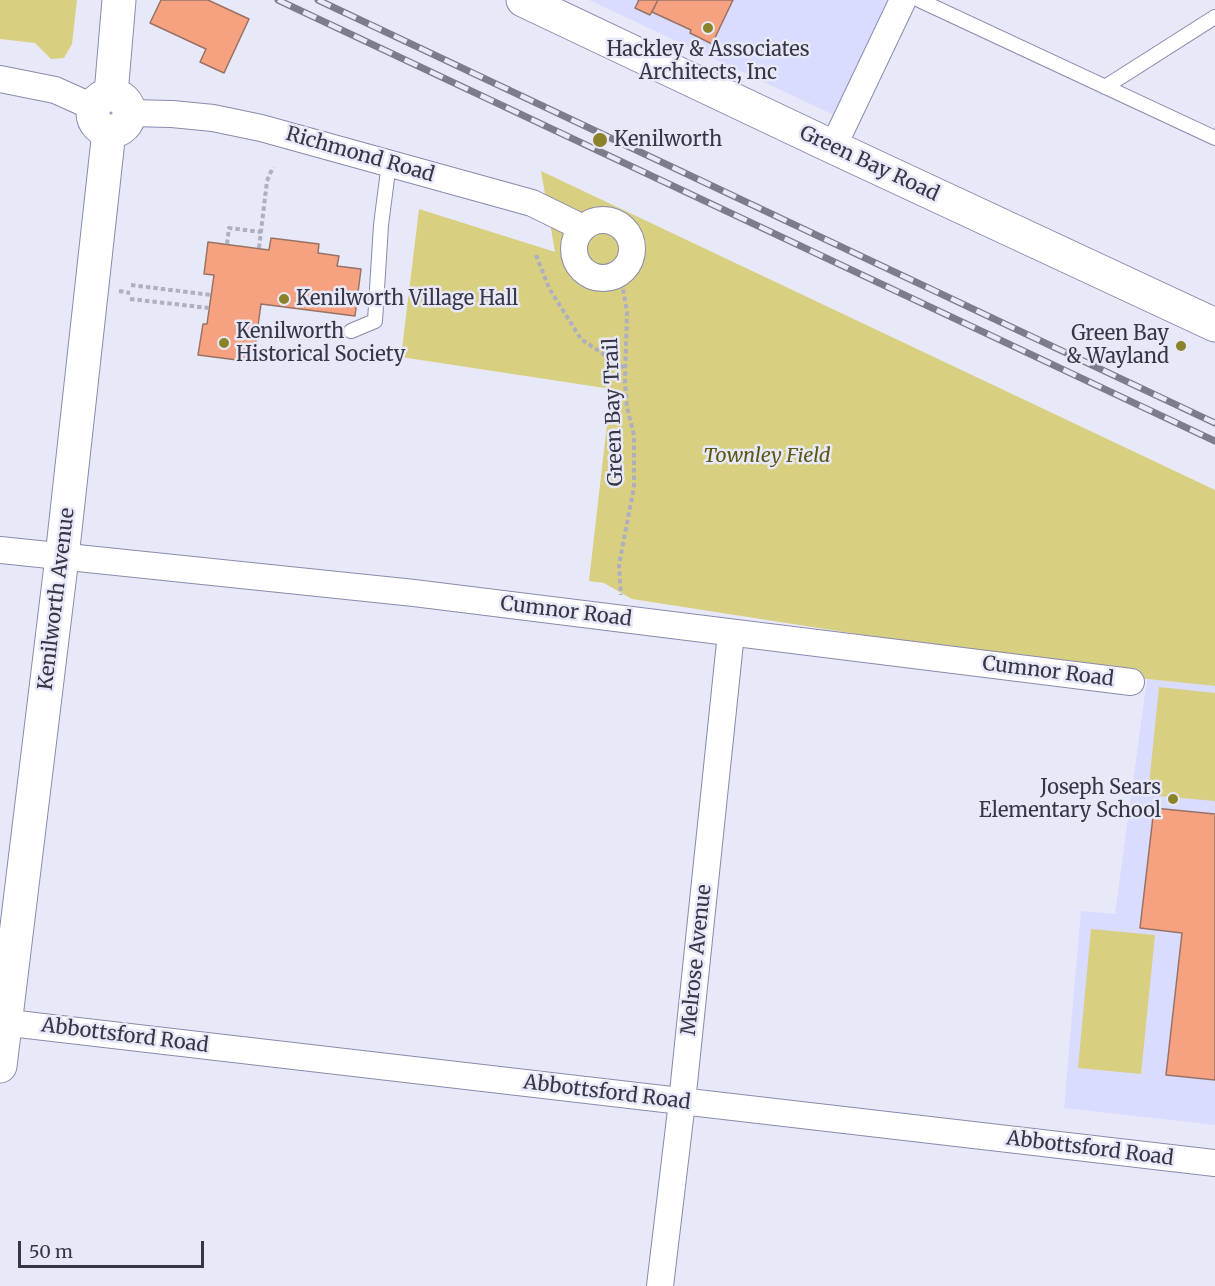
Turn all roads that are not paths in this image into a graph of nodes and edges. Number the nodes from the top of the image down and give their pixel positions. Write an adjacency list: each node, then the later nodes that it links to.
1 (119, 0): 8 (street, Kenilworth Avenue)
2 (523, 0): 10 (street, Green Bay Road)
3 (903, 0): 10 (street)
4 (919, 0): 7 (lane)
5 (1215, 17): 7 (lane)
6 (0, 79): 8 (street, Richmond Road)
7 (1105, 87): 9 (lane)
8 (111, 111): 11 (street, Richmond Road); 16 (street, Kenilworth Avenue)
9 (1215, 138)
10 (833, 147): 13 (street, Green Bay Road)
11 (389, 163): 12 (street, Richmond Road); 14 (lane)
12 (584, 228): 12 (street)
13 (1215, 325)
14 (351, 331)
15 (0, 550): 16 (street, Cumnor Road)
16 (62, 557): 17 (street, Cumnor Road); 19 (street, Kenilworth Avenue)
17 (731, 633): 18 (street, Cumnor Road); 21 (street, Melrose Avenue)
18 (1131, 682)
19 (2, 1022): 20 (street, Kenilworth Avenue); 21 (street, Abbottsford Road)
20 (0, 1066)
21 (682, 1102): 22 (street, Abbottsford Road); 23 (street, Melrose Avenue)
22 (1215, 1163)
23 (660, 1286)

